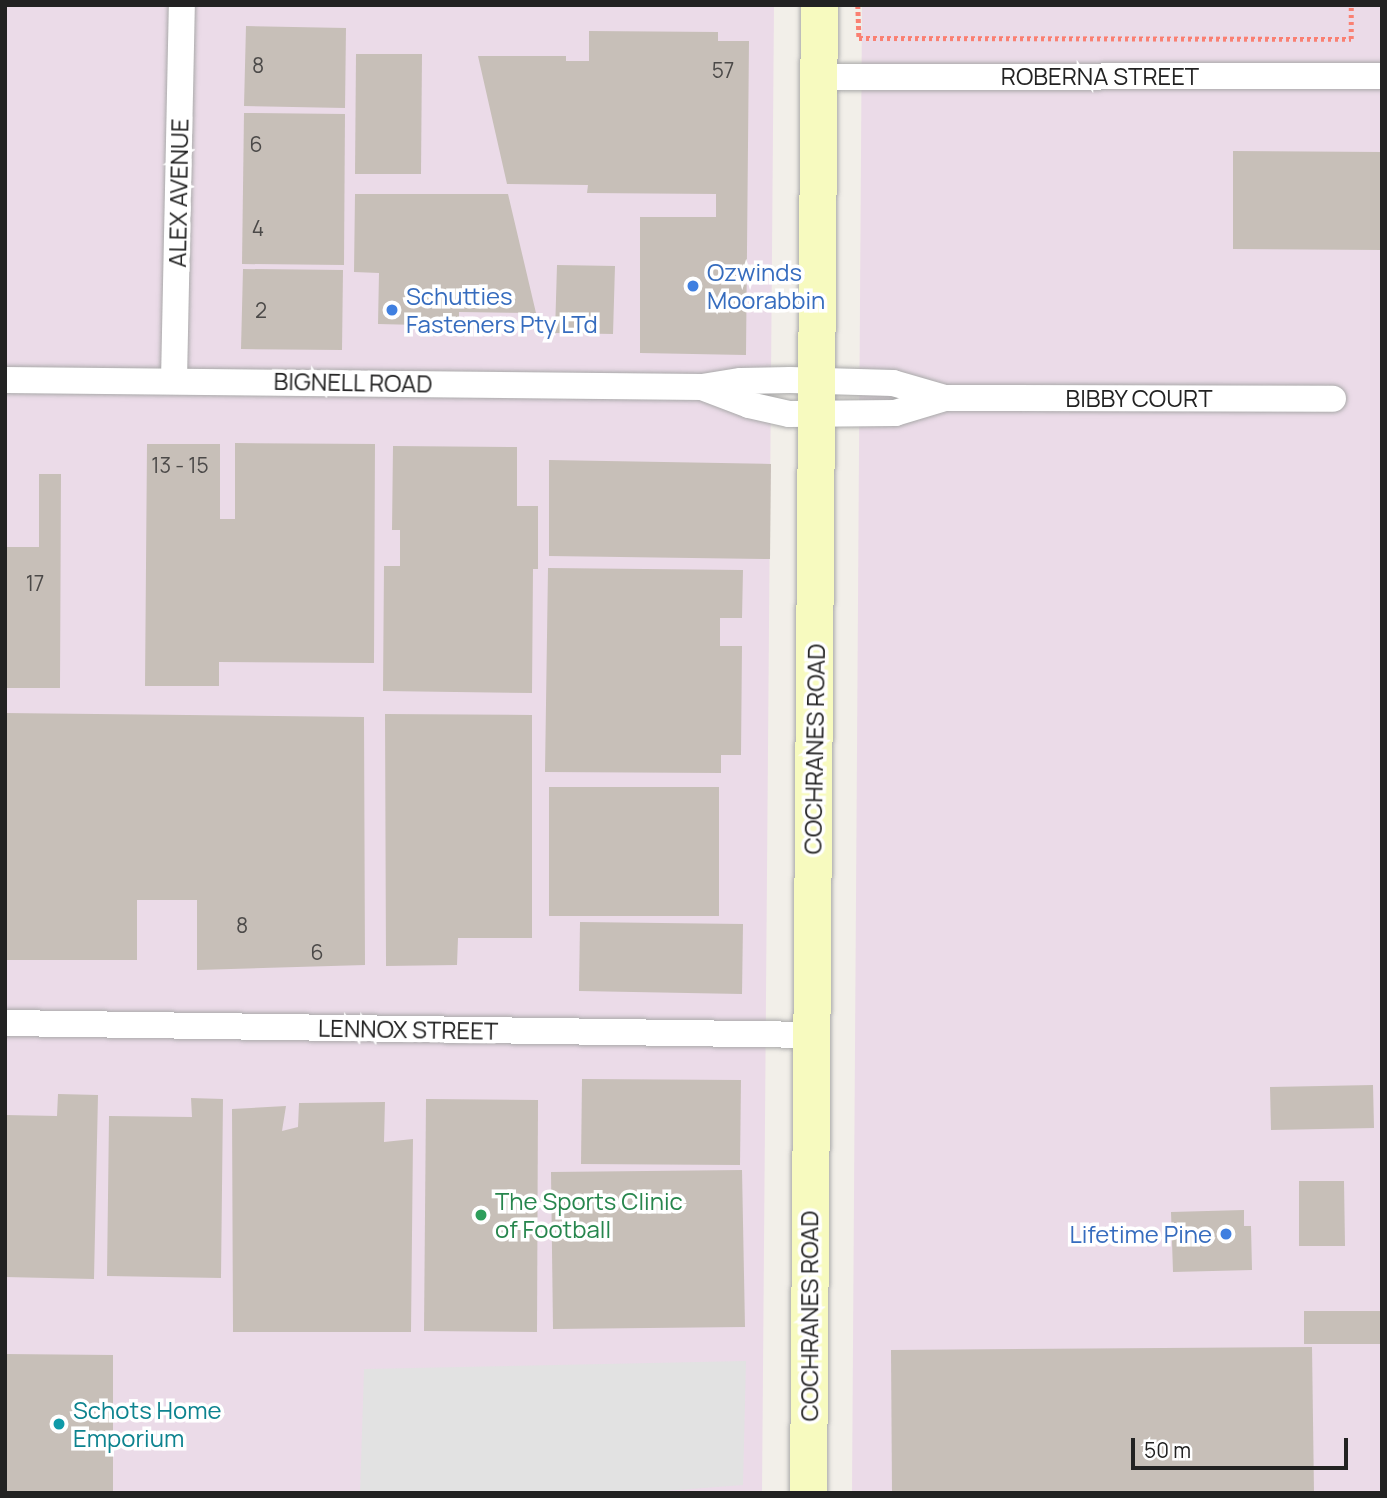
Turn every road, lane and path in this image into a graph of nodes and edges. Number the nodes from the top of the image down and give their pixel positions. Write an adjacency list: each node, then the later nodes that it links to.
1 (182, 5): 8 (street, ALEX AVENUE)
2 (819, 5): 6 (street, COCHRANES ROAD)
3 (858, 5): 4 (path)
4 (1351, 5)
5 (1382, 76): 6 (street, ROBERNA STREET)
6 (818, 77): 9 (street, COCHRANES ROAD)
7 (5, 380): 8 (street, BIGNELL ROAD)
8 (174, 380): 9 (street, BIGNELL ROAD)
9 (816, 398): 10 (street, BIBBY COURT); 12 (street, COCHRANES ROAD)
10 (1333, 399)
11 (5, 1023): 12 (street, LENNOX STREET)
12 (811, 1035): 13 (street, COCHRANES ROAD)
13 (808, 1493)

